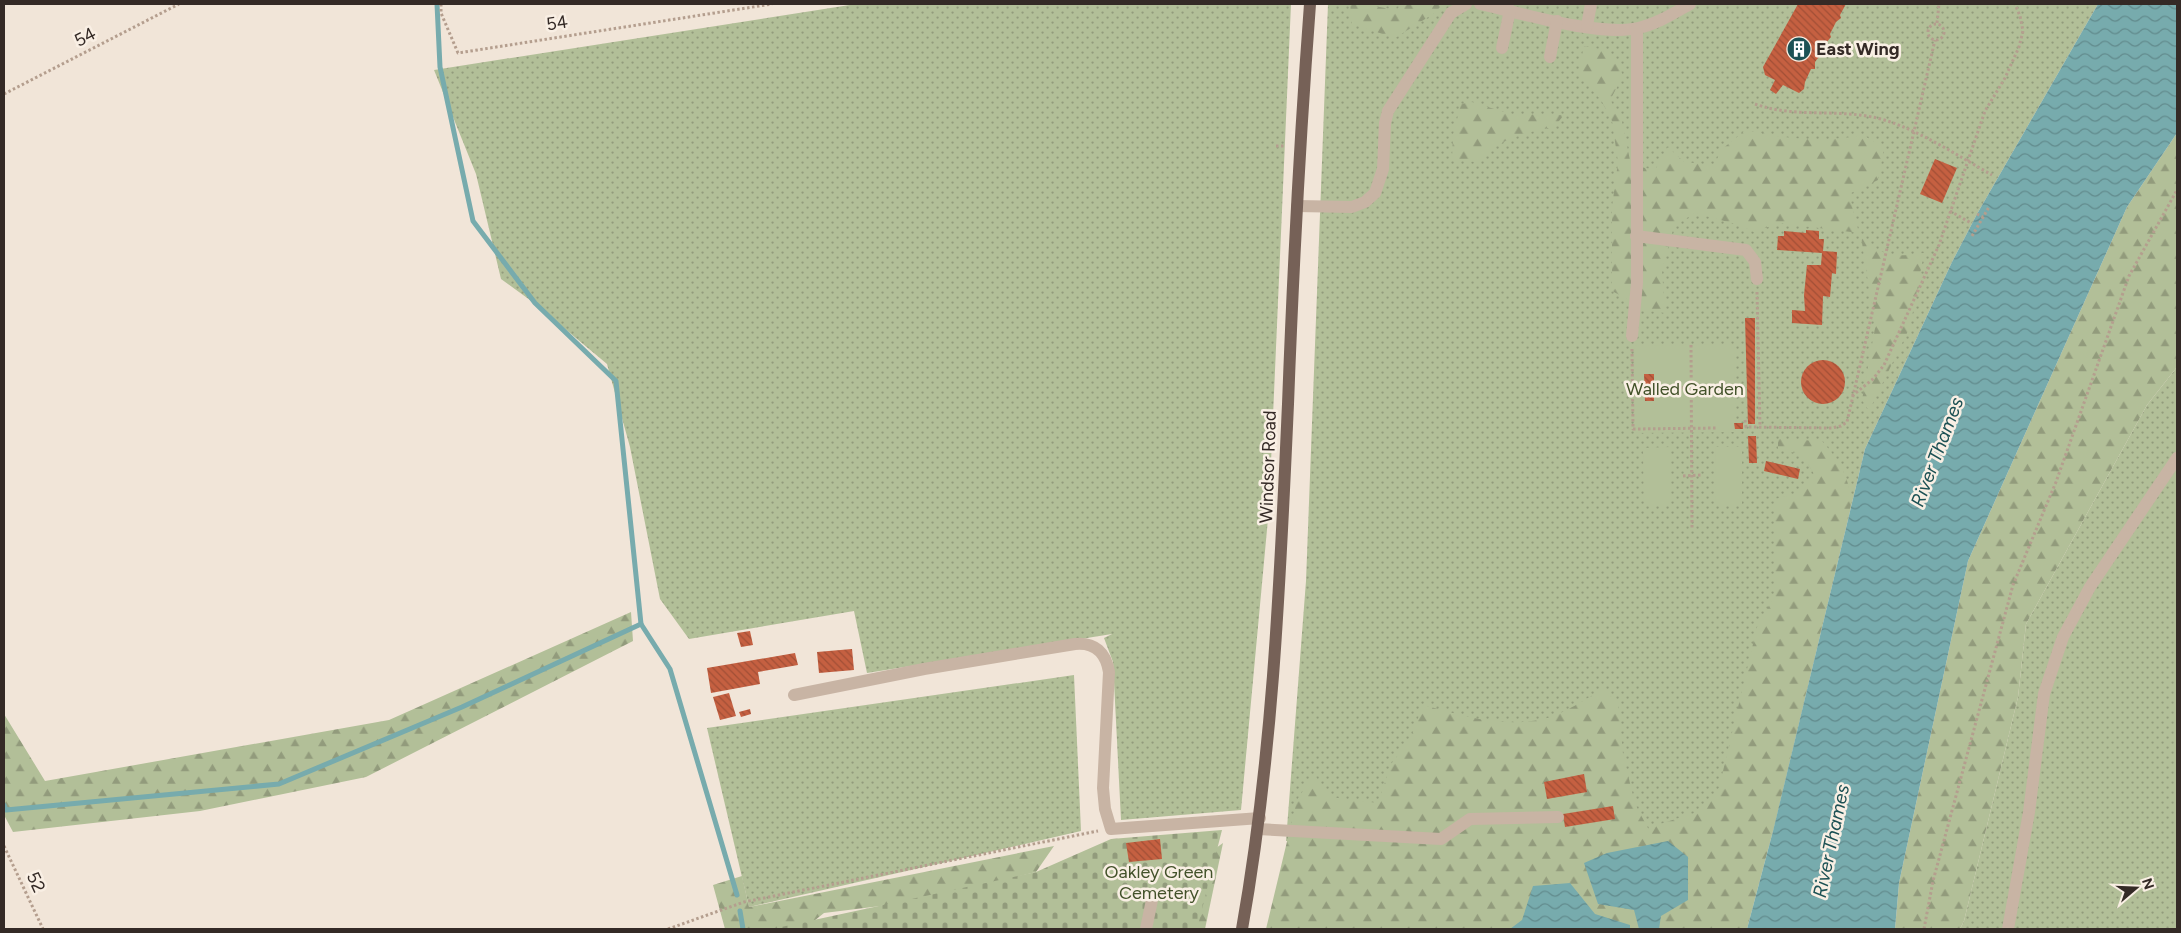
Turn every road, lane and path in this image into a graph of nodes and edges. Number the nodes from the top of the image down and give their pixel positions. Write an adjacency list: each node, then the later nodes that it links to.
1 (179, 4): 20 (path, 54)
2 (441, 4): 3 (path, 54)
3 (772, 4)
4 (1310, 4): 28 (main road, Windsor Road)
5 (1465, 4): 28 (lane)
6 (1480, 4): 12 (lane)
7 (1591, 4): 15 (lane)
8 (1690, 4): 16 (lane)
9 (1938, 4): 14 (path)
10 (2015, 4): 25 (path)
11 (1529, 9): 12 (lane); 13 (lane)
12 (1510, 10): 18 (lane)
13 (1557, 21): 15 (lane); 19 (lane)
14 (1937, 24): 17 (path); 17 (path)
15 (1587, 26): 16 (lane)
16 (1636, 29): 34 (lane)
17 (1935, 40): 22 (path)
18 (1502, 48)
19 (1550, 57)
20 (4, 94)
21 (1755, 104): 22 (path)
22 (1914, 134): 25 (path); 42 (path)
23 (1276, 146): 24 (path)
24 (1284, 146)
25 (1967, 162): 26 (path); 30 (path)
26 (1992, 174)
27 (2177, 190): 62 (path)
28 (1297, 206): 54 (main road, Windsor Road)
29 (1989, 207): 32 (path)
30 (1950, 211): 33 (path); 42 (path)
31 (1977, 214): 32 (path)
32 (1983, 217): 35 (path)
33 (1971, 223)
34 (1636, 236): 36 (lane); 37 (lane)
35 (1972, 236)
36 (1757, 279): 44 (path)
37 (1632, 336): 46 (path)
38 (1691, 345): 39 (path)
39 (1692, 387): 40 (path); 41 (path); 46 (path)
40 (1735, 387)
41 (1657, 388)
42 (1852, 396): 44 (path)
43 (1745, 420): 44 (path)
44 (1760, 426)
45 (1716, 428): 46 (path)
46 (1692, 429): 50 (path)
47 (2177, 458): 63 (lane)
48 (1702, 475): 50 (path)
49 (1683, 476): 50 (path)
50 (1692, 476): 51 (path)
51 (1692, 530)
52 (794, 695): 55 (lane)
53 (1558, 817): 54 (lane)
54 (1259, 823): 55 (lane); 61 (main road, Windsor Road)
55 (1111, 829): 59 (path)
56 (4, 846): 58 (path, 52)
57 (1152, 900): 60 (lane)
58 (43, 929)
59 (668, 929)
60 (1146, 929)
61 (1242, 929)
62 (1924, 929)
63 (2008, 929)

